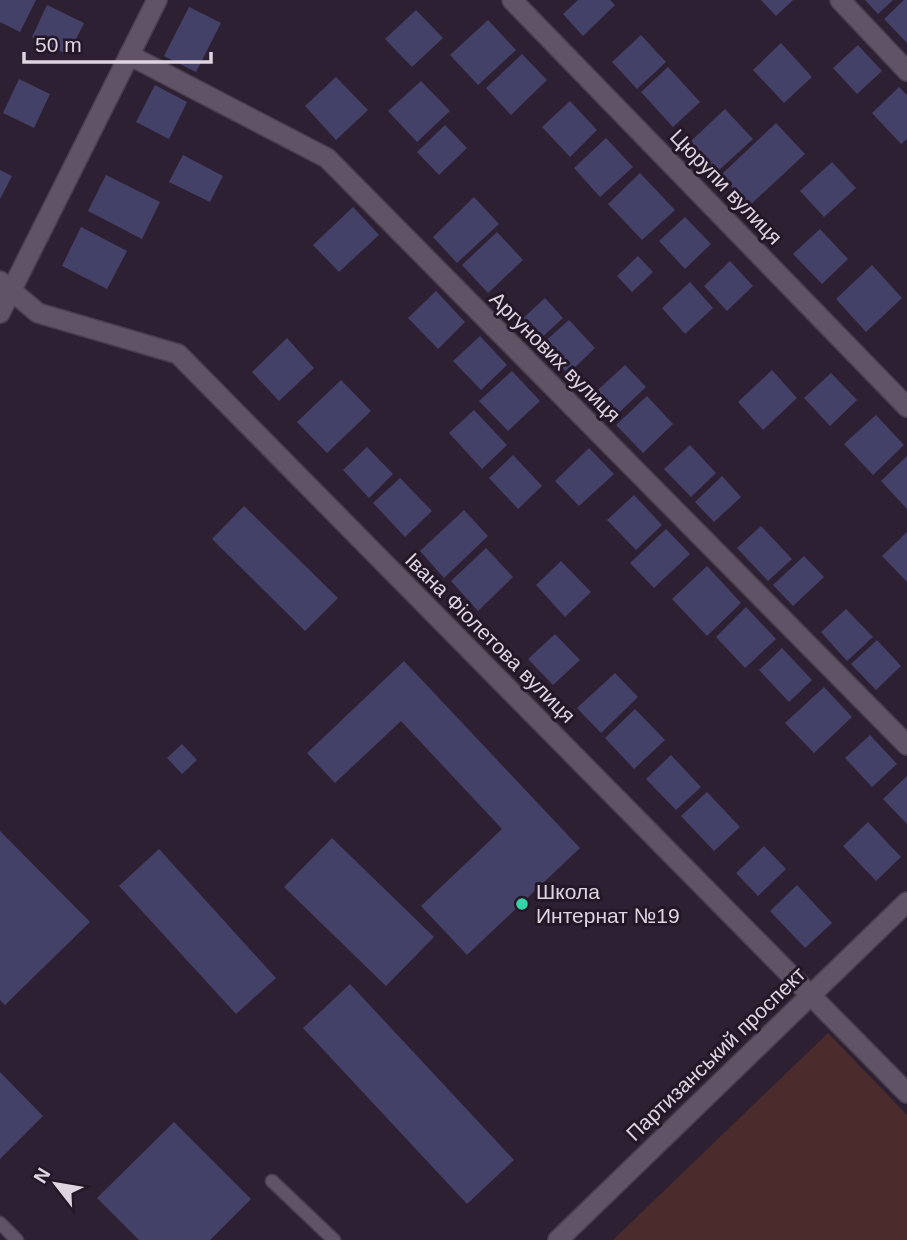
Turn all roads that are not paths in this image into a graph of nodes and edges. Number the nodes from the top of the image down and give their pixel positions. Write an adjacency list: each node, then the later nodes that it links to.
1 (157, 0): 4 (street)
2 (512, 0): 8 (street, Цюрупи вулиця)
3 (840, 0): 5 (street)
4 (129, 55): 6 (street); 9 (street, Аргунових вулиця)
5 (907, 71)
6 (6, 286): 7 (street); 11 (street, Івана Фіолетова вулиця)
7 (0, 313)
8 (907, 407)
9 (907, 745)
10 (907, 902): 11 (street, Партизанський проспект)
11 (810, 995): 12 (street, Івана Фіолетова вулиця); 17 (street, Партизанський проспект)
12 (907, 1093)
13 (272, 1181): 16 (lane)
14 (0, 1223): 15 (lane)
15 (17, 1240)
16 (334, 1240)
17 (558, 1240)

